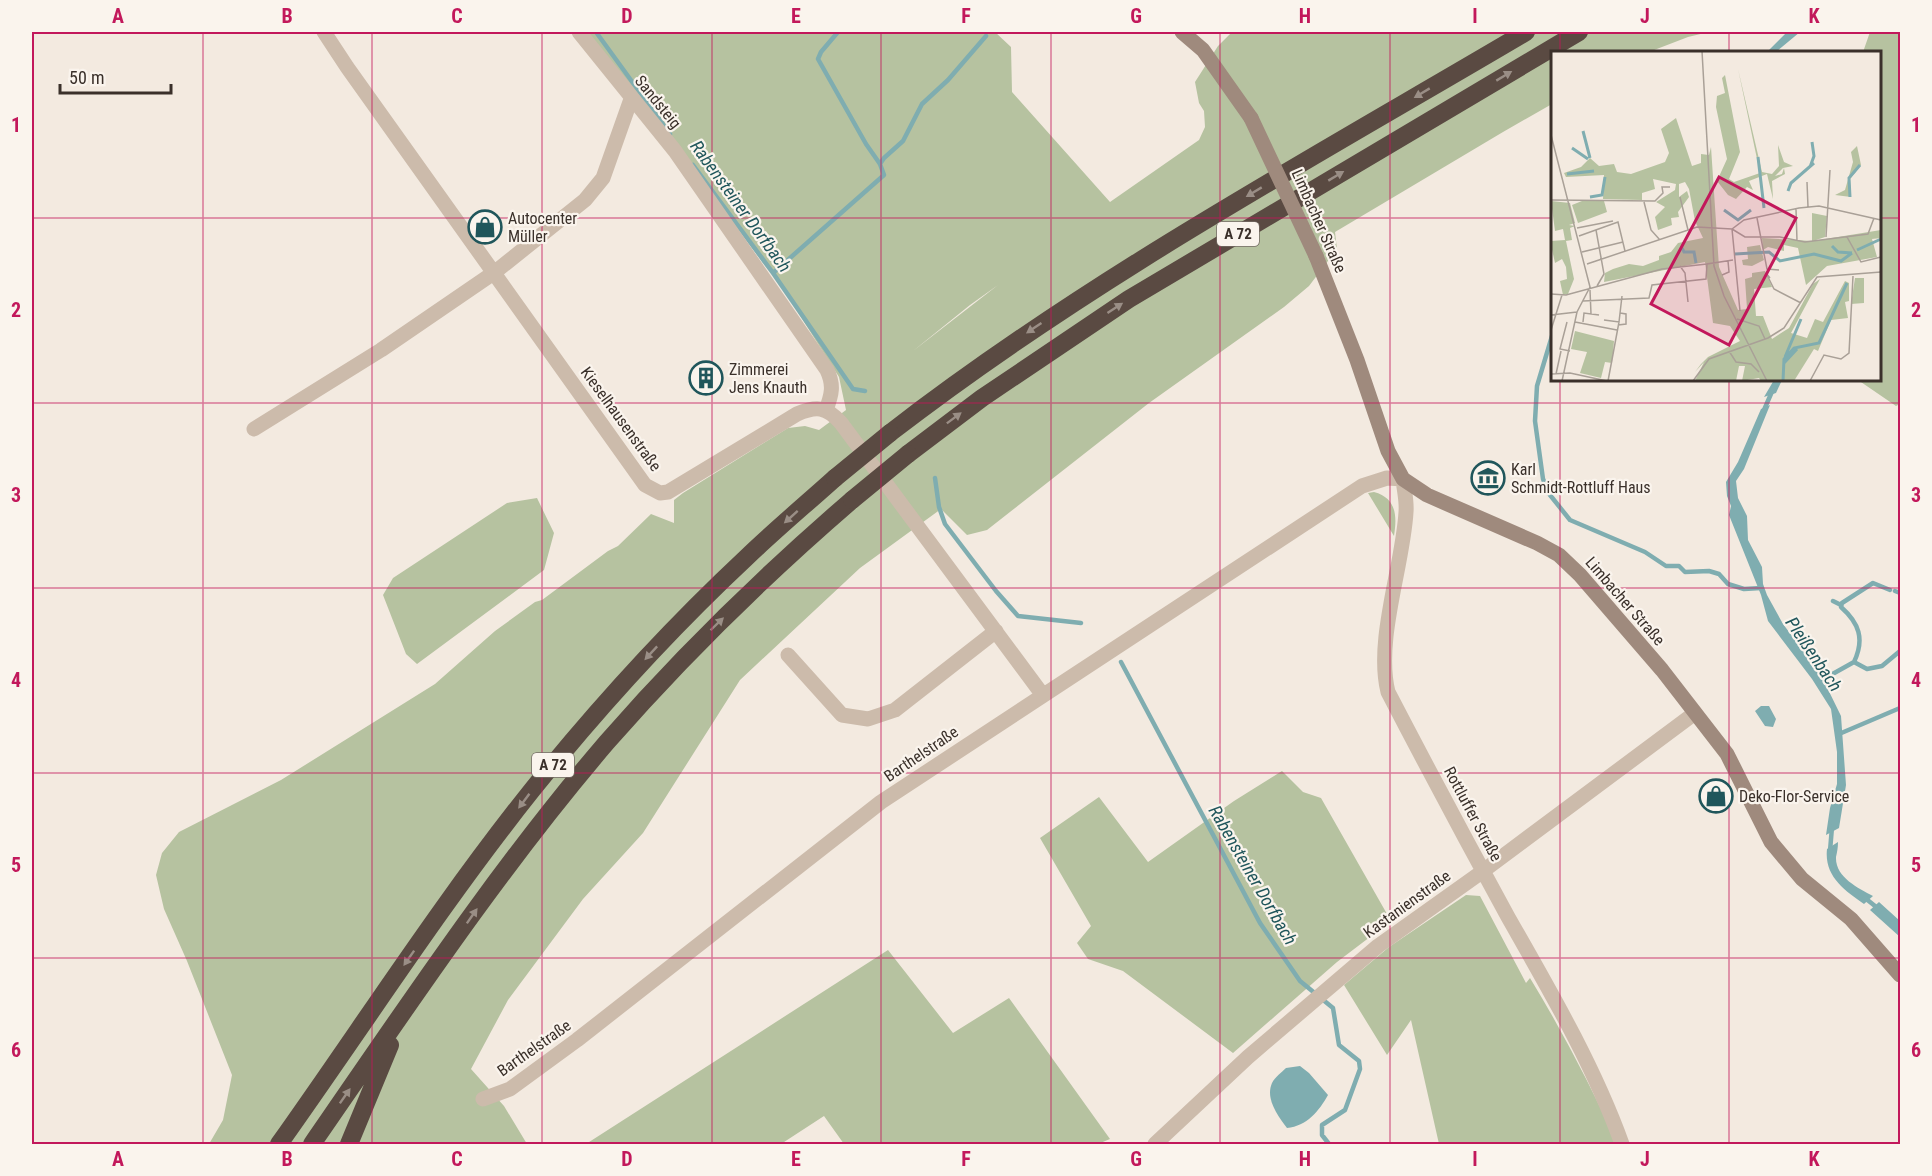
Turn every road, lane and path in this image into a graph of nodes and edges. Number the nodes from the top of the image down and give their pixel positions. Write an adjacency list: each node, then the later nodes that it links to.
1 (324, 32): 7 (street, Kieselhausenstraße)
2 (579, 32): 6 (street, Sandsteig)
3 (1182, 32): 10 (street, Limbacher Straße, bridge)
4 (1526, 32): 19 (highway, A 72, one-way to 19, bridge)
5 (1579, 32): 17 (highway, A 72, one-way to 5, bridge)
6 (631, 99): 7 (street); 8 (street, Sandsteig)
7 (495, 272): 8 (street, Kieselhausenstraße); 9 (street)
8 (826, 410): 11 (street)
9 (254, 429)
10 (1403, 479): 13 (street, Barthelstraße); 14 (street, Limbacher Straße); 15 (street, Rottluffer Straße)
11 (996, 631): 12 (street); 13 (street)
12 (788, 655)
13 (1042, 694): 18 (street, Barthelstraße)
14 (1695, 713): 15 (street, Kastanienstraße); 16 (street, Limbacher Straße)
15 (1483, 870): 22 (street, Kastanienstraße); 23 (street, Rottluffer Straße)
16 (1900, 975)
17 (402, 1016): 20 (highway, A 72, one-way to 17); 21 (highway)
18 (483, 1100)
19 (279, 1144)
20 (312, 1144)
21 (349, 1144)
22 (1155, 1144)
23 (1622, 1144)

